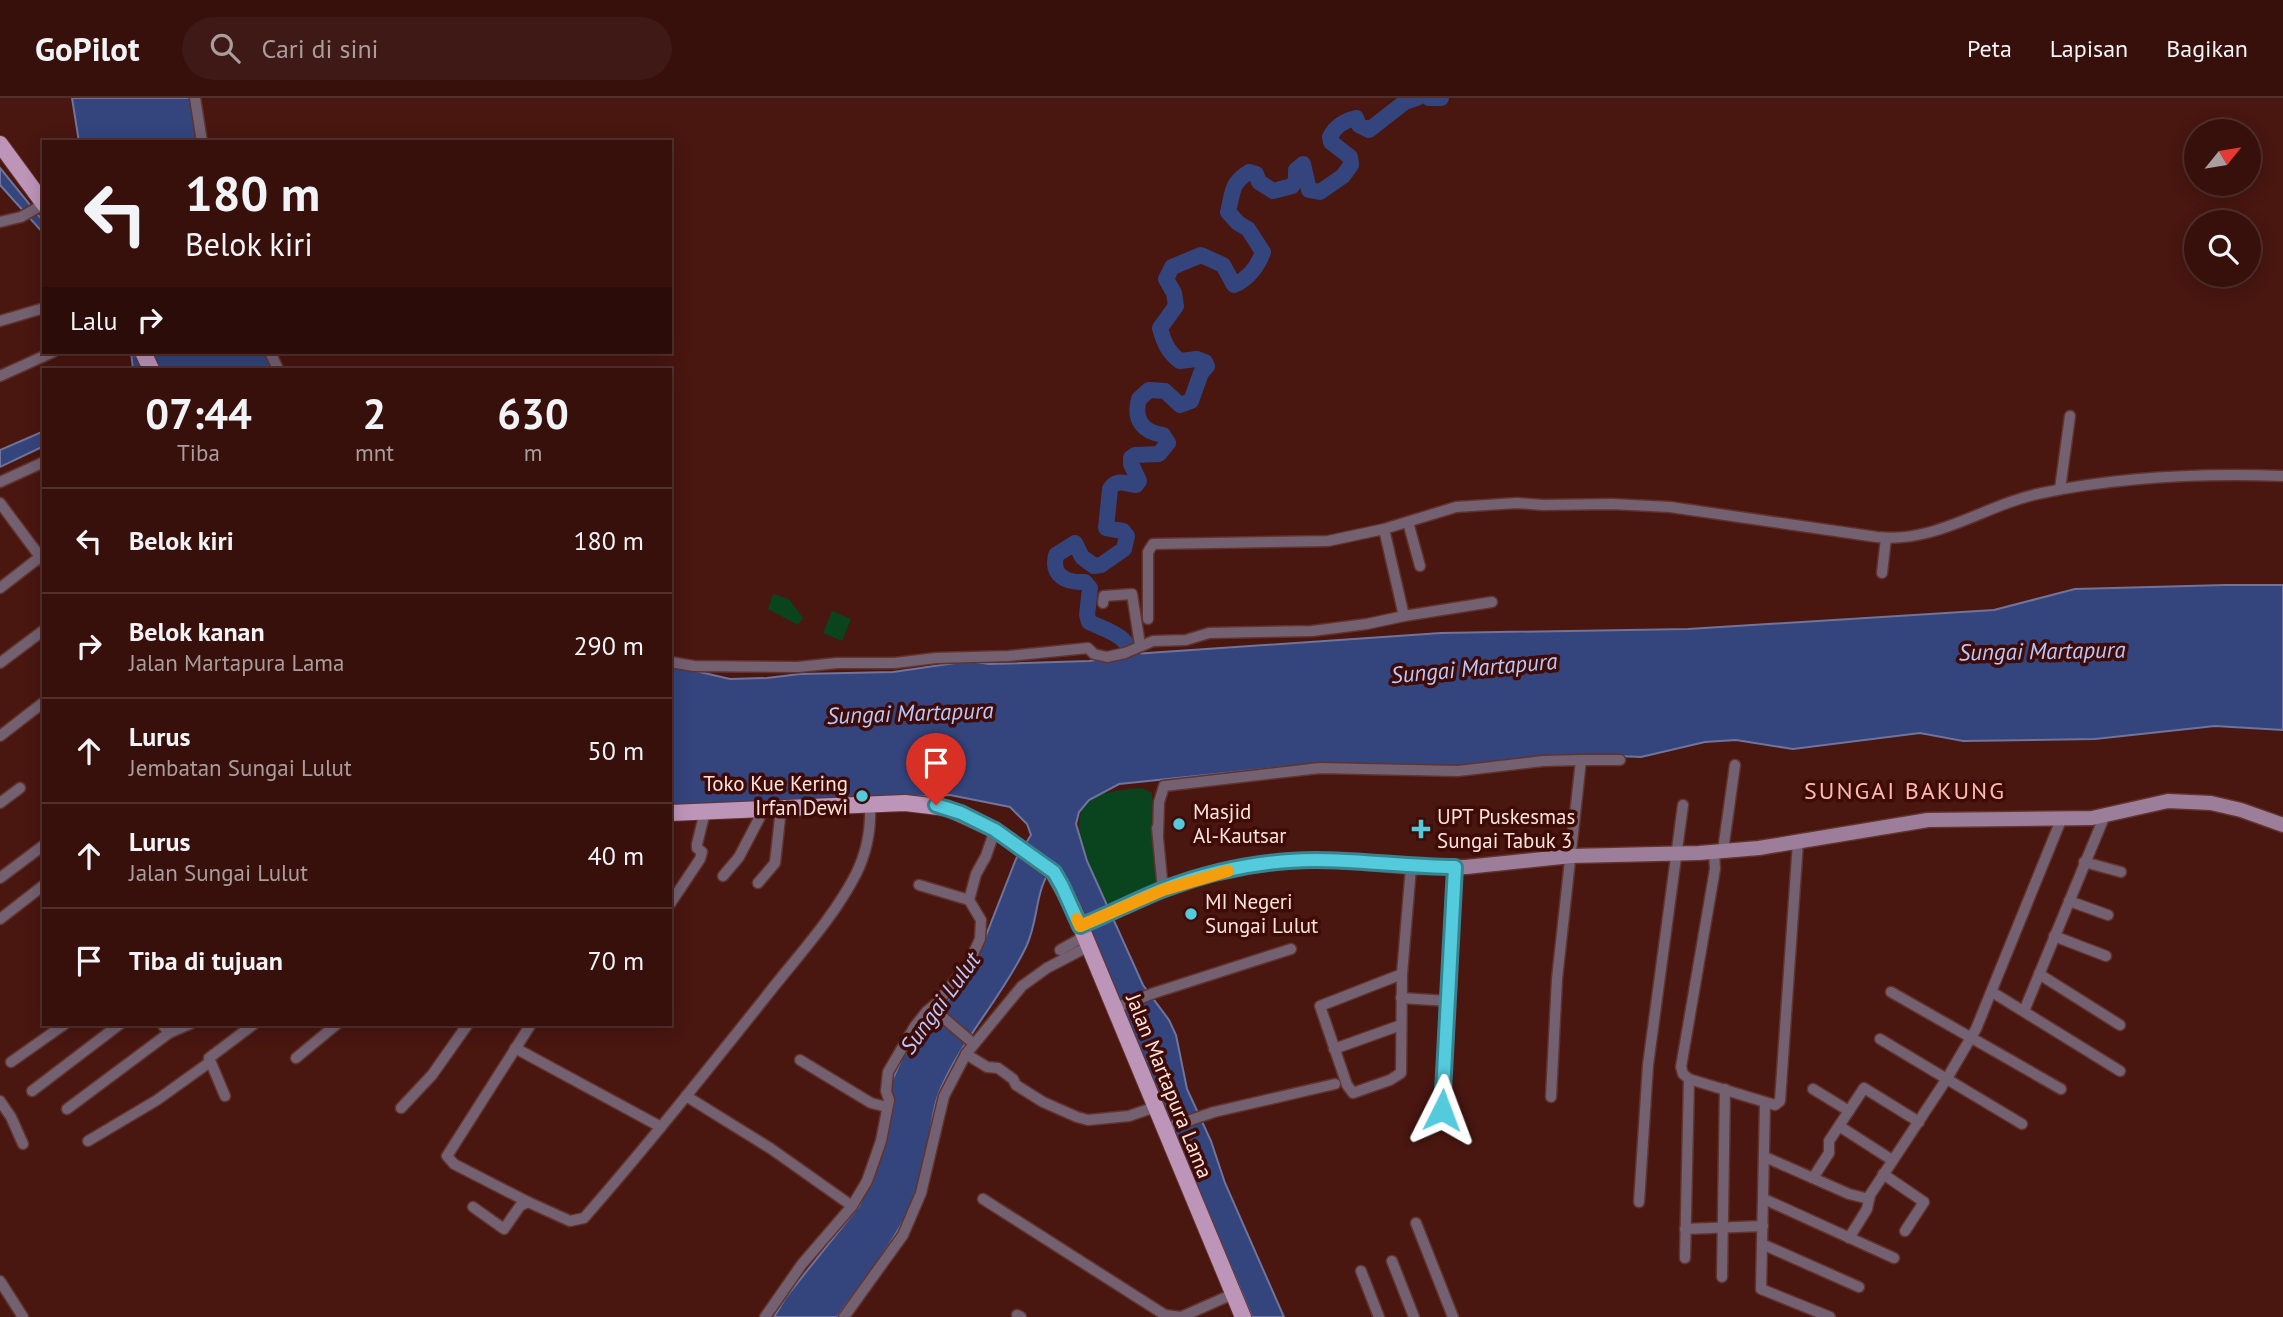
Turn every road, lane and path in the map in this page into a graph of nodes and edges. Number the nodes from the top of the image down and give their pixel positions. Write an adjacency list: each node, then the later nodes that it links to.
1 (195, 98): 2 (street)
2 (202, 140)
3 (0, 144): 4 (main road)
4 (41, 205): 5 (street)
5 (0, 222)
6 (42, 309): 7 (street)
7 (0, 321)
8 (49, 354): 9 (street)
9 (0, 376)
10 (2070, 416): 14 (street)
11 (42, 463): 13 (street)
12 (2283, 476): 14 (street)
13 (0, 482)
14 (2060, 489): 18 (street)
15 (1, 508): 19 (street)
16 (1408, 522): 17 (street); 18 (street); 20 (street)
17 (1384, 529): 25 (street); 27 (street)
18 (1886, 538): 21 (street)
19 (42, 560): 22 (street)
20 (1420, 566)
21 (1882, 573)
22 (0, 588)
23 (1492, 602): 25 (street)
24 (1103, 603): 28 (street)
25 (1404, 616): 27 (street)
26 (42, 632): 30 (street)
27 (1153, 641): 28 (street)
28 (1133, 648): 29 (street)
29 (673, 662)
30 (0, 663)
31 (42, 704): 32 (street)
32 (0, 736)
33 (1581, 760): 34 (street); 49 (street); 54 (street)
34 (1620, 760)
35 (1735, 765): 52 (street)
36 (20, 788): 38 (street)
37 (1156, 800): 49 (street)
38 (0, 803)
39 (1683, 805): 53 (street)
40 (870, 806): 41 (main road); 48 (main road); 113 (street)
41 (781, 809): 42 (main road); 61 (street)
42 (763, 811): 43 (main road); 59 (street)
43 (705, 812): 44 (main road); 66 (street)
44 (672, 813)
45 (2105, 815): 46 (street); 47 (street); 55 (street)
46 (2061, 820): 50 (street); 78 (street)
47 (2283, 825)
48 (995, 830): 65 (street); 70 (main road, Jalan Martapura Lama)
49 (1158, 834): 64 (street)
50 (1798, 842): 52 (street); 116 (street)
51 (42, 846): 60 (street)
52 (1719, 851): 53 (street); 105 (street)
53 (1675, 853): 54 (street); 138 (street)
54 (1571, 856): 57 (street); 114 (street)
55 (2084, 862): 58 (street); 67 (street)
56 (1411, 867): 57 (street); 64 (street); 75 (street)
57 (1455, 867): 80 (street)
58 (2121, 872)
59 (723, 876)
60 (0, 878)
61 (758, 884)
62 (919, 885): 65 (street)
63 (42, 887): 69 (street)
64 (1163, 890): 70 (street)
65 (969, 900): 82 (street)
66 (672, 901)
67 (2069, 901): 68 (street); 71 (street)
68 (2108, 915)
69 (0, 919)
70 (1084, 933): 73 (street); 81 (main road, Jalan Martapura Lama); 96 (street)
71 (2054, 936): 74 (street); 76 (street)
72 (1291, 948): 81 (street)
73 (1060, 950)
74 (2106, 956)
75 (1402, 974): 79 (street); 98 (street)
76 (2039, 974): 83 (street); 84 (street)
77 (1891, 992): 94 (street)
78 (1992, 992): 83 (street); 94 (street)
79 (1401, 999): 80 (street); 92 (street)
80 (1449, 1001): 124 (street)
81 (1116, 1008): 118 (main road, Jalan Martapura Lama)
82 (934, 1009): 96 (street); 117 (street)
83 (2024, 1012): 104 (street)
84 (2120, 1025)
85 (62, 1026): 102 (street)
86 (117, 1026): 111 (street)
87 (187, 1026): 93 (street)
88 (251, 1026): 103 (street)
89 (335, 1026): 100 (street)
90 (467, 1026): 119 (street)
91 (530, 1026): 97 (street)
92 (1401, 1026): 98 (street); 98 (street)
93 (166, 1029): 120 (street)
94 (1970, 1039): 106 (street); 109 (street)
95 (1881, 1040): 106 (street)
96 (973, 1042): 99 (street)
97 (515, 1048): 126 (street); 137 (street)
98 (1334, 1049)
99 (966, 1054): 118 (street); 158 (street)
100 (296, 1058)
101 (800, 1060): 117 (street)
102 (11, 1062)
103 (210, 1062): 112 (street); 128 (street)
104 (2120, 1071)
105 (1689, 1079): 110 (street); 144 (street)
106 (1946, 1080): 122 (street); 123 (street)
107 (1335, 1084): 127 (street)
108 (1813, 1089): 121 (street)
109 (2061, 1089)
110 (1725, 1090): 116 (street); 142 (street)
111 (32, 1091)
112 (225, 1096)
113 (686, 1096): 126 (street); 139 (street)
114 (1551, 1097)
115 (0, 1101): 129 (street)
116 (1765, 1104): 130 (street)
117 (887, 1107): 139 (street)
118 (1155, 1107): 127 (main road, Jalan Martapura Lama)
119 (401, 1108)
120 (67, 1109)
121 (1849, 1111): 122 (street); 125 (street)
122 (1919, 1122): 131 (street)
123 (2022, 1124)
124 (1441, 1125)
125 (1839, 1126): 131 (street); 133 (street)
126 (661, 1127): 137 (street)
127 (1166, 1129): 155 (main road, Jalan Martapura Lama)
128 (88, 1140)
129 (23, 1144)
130 (1765, 1157): 133 (street); 135 (street)
131 (1892, 1160): 132 (street)
132 (1883, 1174): 136 (street); 145 (street)
133 (1813, 1178): 136 (street)
134 (984, 1199): 155 (street)
135 (1764, 1199): 143 (street); 146 (street)
136 (1869, 1199): 146 (street)
137 (528, 1202): 140 (street)
138 (1639, 1202)
139 (852, 1206): 157 (street)
140 (473, 1207)
141 (1416, 1223): 162 (street)
142 (1723, 1226): 143 (street); 144 (street); 152 (street)
143 (1763, 1226): 147 (street)
144 (1685, 1228): 148 (street)
145 (1906, 1231)
146 (1849, 1238): 149 (street)
147 (1762, 1244): 154 (street); 163 (street)
148 (1685, 1258)
149 (1894, 1258)
150 (1392, 1261): 161 (street)
151 (1361, 1271): 160 (street)
152 (1722, 1277)
153 (0, 1281): 156 (street)
154 (1859, 1287)
155 (1233, 1294): 159 (main road, Jalan Martapura Lama)
156 (23, 1317)
157 (765, 1317)
158 (844, 1317)
159 (1242, 1317)
160 (1379, 1317)
161 (1414, 1317)
162 (1453, 1317)
163 (1830, 1317)

